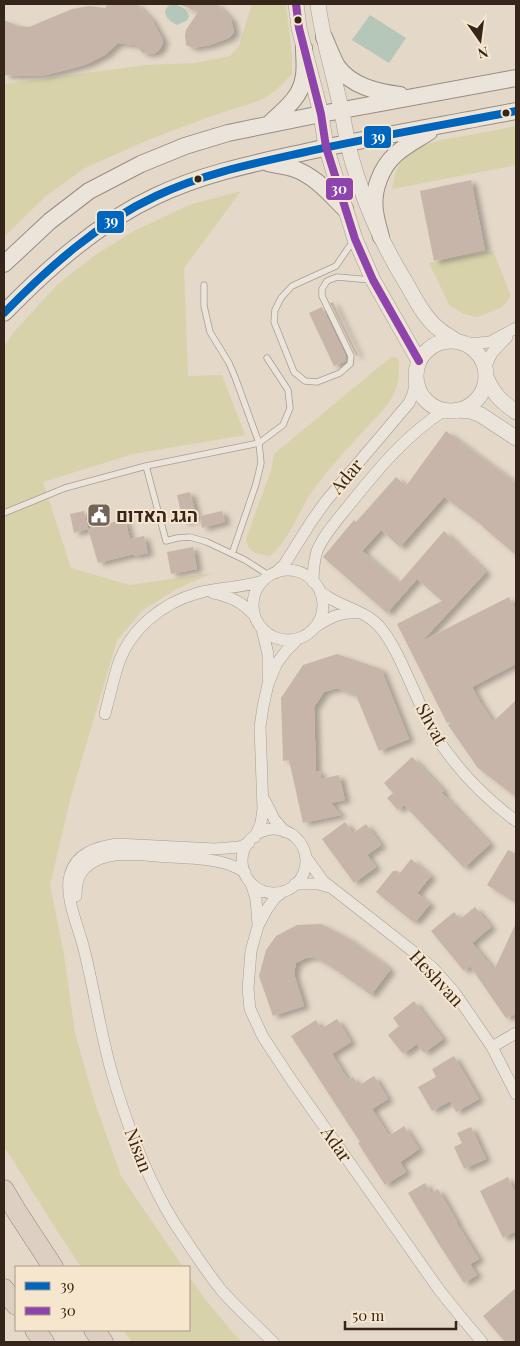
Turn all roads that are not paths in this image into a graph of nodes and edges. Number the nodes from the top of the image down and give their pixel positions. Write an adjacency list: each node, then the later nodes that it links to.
1 (296, 4): 4 (street)
2 (318, 4): 3 (street)
3 (324, 37): 6 (main road); 7 (street)
4 (304, 48): 9 (street); 10 (main road)
5 (516, 78): 6 (main road)
6 (412, 97): 7 (main road)
7 (342, 110): 9 (main road); 12 (street)
8 (516, 111): 11 (main road)
9 (320, 114): 10 (main road); 13 (street)
10 (269, 124): 18 (main road)
11 (440, 126): 12 (main road); 16 (main road)
12 (348, 143): 13 (main road); 16 (street)
13 (326, 147): 14 (main road); 15 (street)
14 (261, 162): 15 (main road); 21 (main road)
15 (345, 210): 17 (street)
16 (381, 238): 23 (street)
17 (354, 239): 19 (street); 19 (lane)
18 (4, 264)
19 (373, 280): 25 (street)
20 (204, 285): 31 (lane)
21 (4, 313)
22 (516, 328): 23 (street); 26 (street)
23 (462, 343): 25 (street); 26 (street)
24 (267, 358): 31 (lane)
25 (419, 361): 27 (street)
26 (486, 373): 28 (street); 29 (street)
27 (416, 380): 28 (street); 35 (street, Adar)
28 (451, 410): 30 (street); 36 (street, Adar)
29 (516, 412)
30 (516, 438)
31 (259, 443): 32 (lane); 34 (lane)
32 (146, 466): 33 (lane); 34 (lane)
33 (4, 513)
34 (232, 554): 35 (lane)
35 (269, 576): 36 (street); 37 (street); 39 (street)
36 (313, 582): 38 (street)
37 (206, 592): 39 (street); 45 (street)
38 (320, 592): 40 (street, Shvat); 41 (street)
39 (253, 614): 42 (street)
40 (365, 615): 41 (street); 47 (street, Shvat)
41 (314, 628): 43 (street)
42 (262, 629): 43 (street); 44 (street)
43 (298, 638): 44 (street)
44 (268, 684): 46 (street)
45 (104, 714)
46 (264, 797): 48 (street); 49 (street)
47 (516, 821)
48 (285, 832): 49 (street); 50 (street)
49 (252, 840): 51 (street); 56 (street, Nisan)
50 (306, 856): 53 (street); 54 (street, Heshvan)
51 (245, 872): 52 (street); 56 (street, Nisan)
52 (251, 883): 55 (street); 57 (street, Adar)
53 (295, 884): 54 (street); 55 (street)
54 (331, 887): 59 (street, Heshvan)
55 (284, 891): 57 (street, Adar)
56 (77, 922): 69 (street, Nisan)
57 (258, 926): 70 (street, Adar)
58 (516, 1033): 59 (street)
59 (492, 1047): 60 (street, Heshvan)
60 (516, 1094)
61 (4, 1190): 62 (highway)
62 (52, 1266)
63 (4, 1288): 64 (highway)
64 (15, 1304)
65 (36, 1331): 67 (highway)
66 (95, 1331): 68 (highway)
67 (44, 1342)
68 (103, 1342)
69 (273, 1342)
70 (482, 1342)

